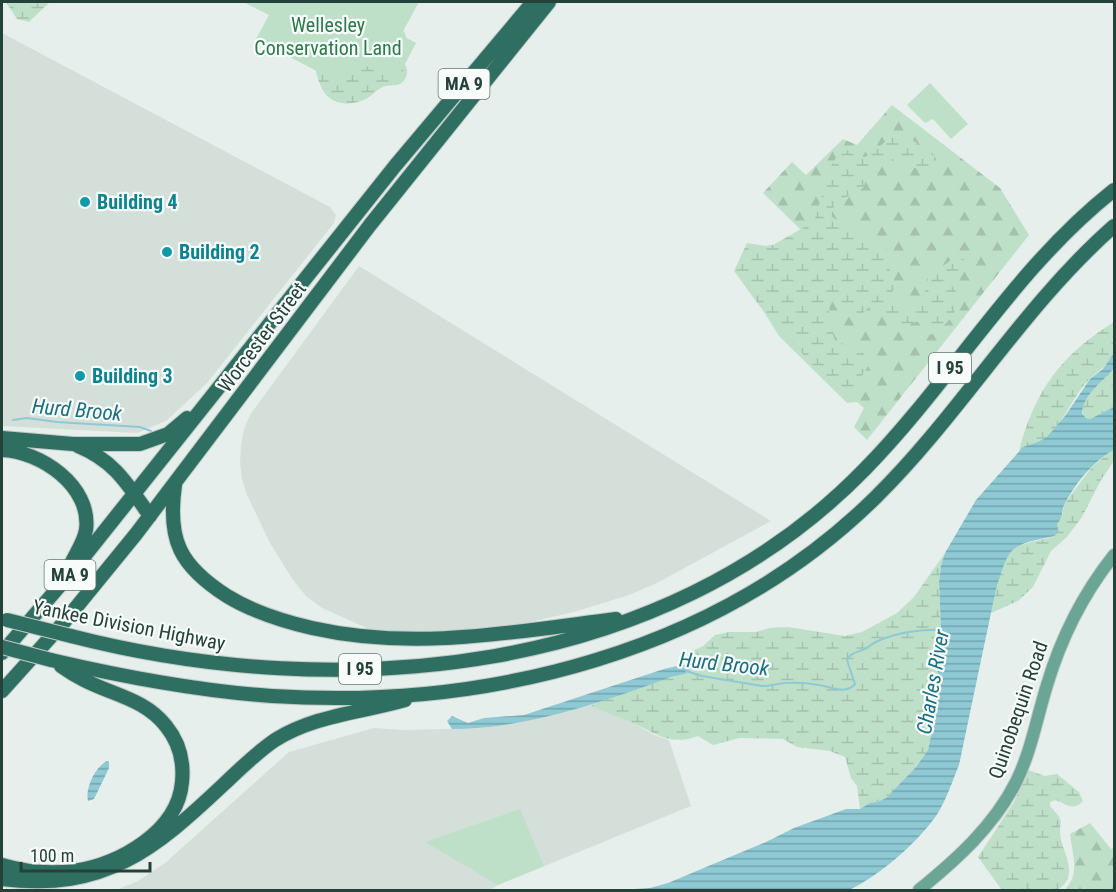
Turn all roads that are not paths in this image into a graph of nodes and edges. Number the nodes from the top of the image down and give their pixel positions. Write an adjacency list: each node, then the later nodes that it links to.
1 (533, 2): 5 (highway, Worcester Street / MA 9)
2 (549, 2): 9 (highway, Worcester Street / MA 9)
3 (1114, 190): 14 (highway, Yankee Division Highway / I 95)
4 (1114, 226): 20 (highway, I 95)
5 (213, 396): 7 (highway); 10 (highway, Worcester Street / MA 9)
6 (2, 438): 7 (highway)
7 (73, 444): 10 (highway)
8 (2, 450): 13 (highway)
9 (176, 483): 11 (highway, Worcester Street / MA 9); 14 (highway)
10 (135, 494): 11 (highway); 13 (highway, Worcester Street / MA 9)
11 (150, 516): 19 (highway, Worcester Street / MA 9)
12 (1114, 555): 24 (main road, Quinobequin Road)
13 (61, 585): 17 (highway, Worcester Street / MA 9)
14 (644, 615): 15 (highway, Yankee Division Highway / I 95, bridge)
15 (3, 618)
16 (2, 647): 18 (highway, I 95, bridge)
17 (2, 653)
18 (51, 660): 20 (highway, I 95); 22 (highway)
19 (5, 687): 21 (highway, Worcester Street)
20 (432, 692): 23 (highway)
21 (2, 696)
22 (2, 865)
23 (2, 879)
24 (919, 891)

